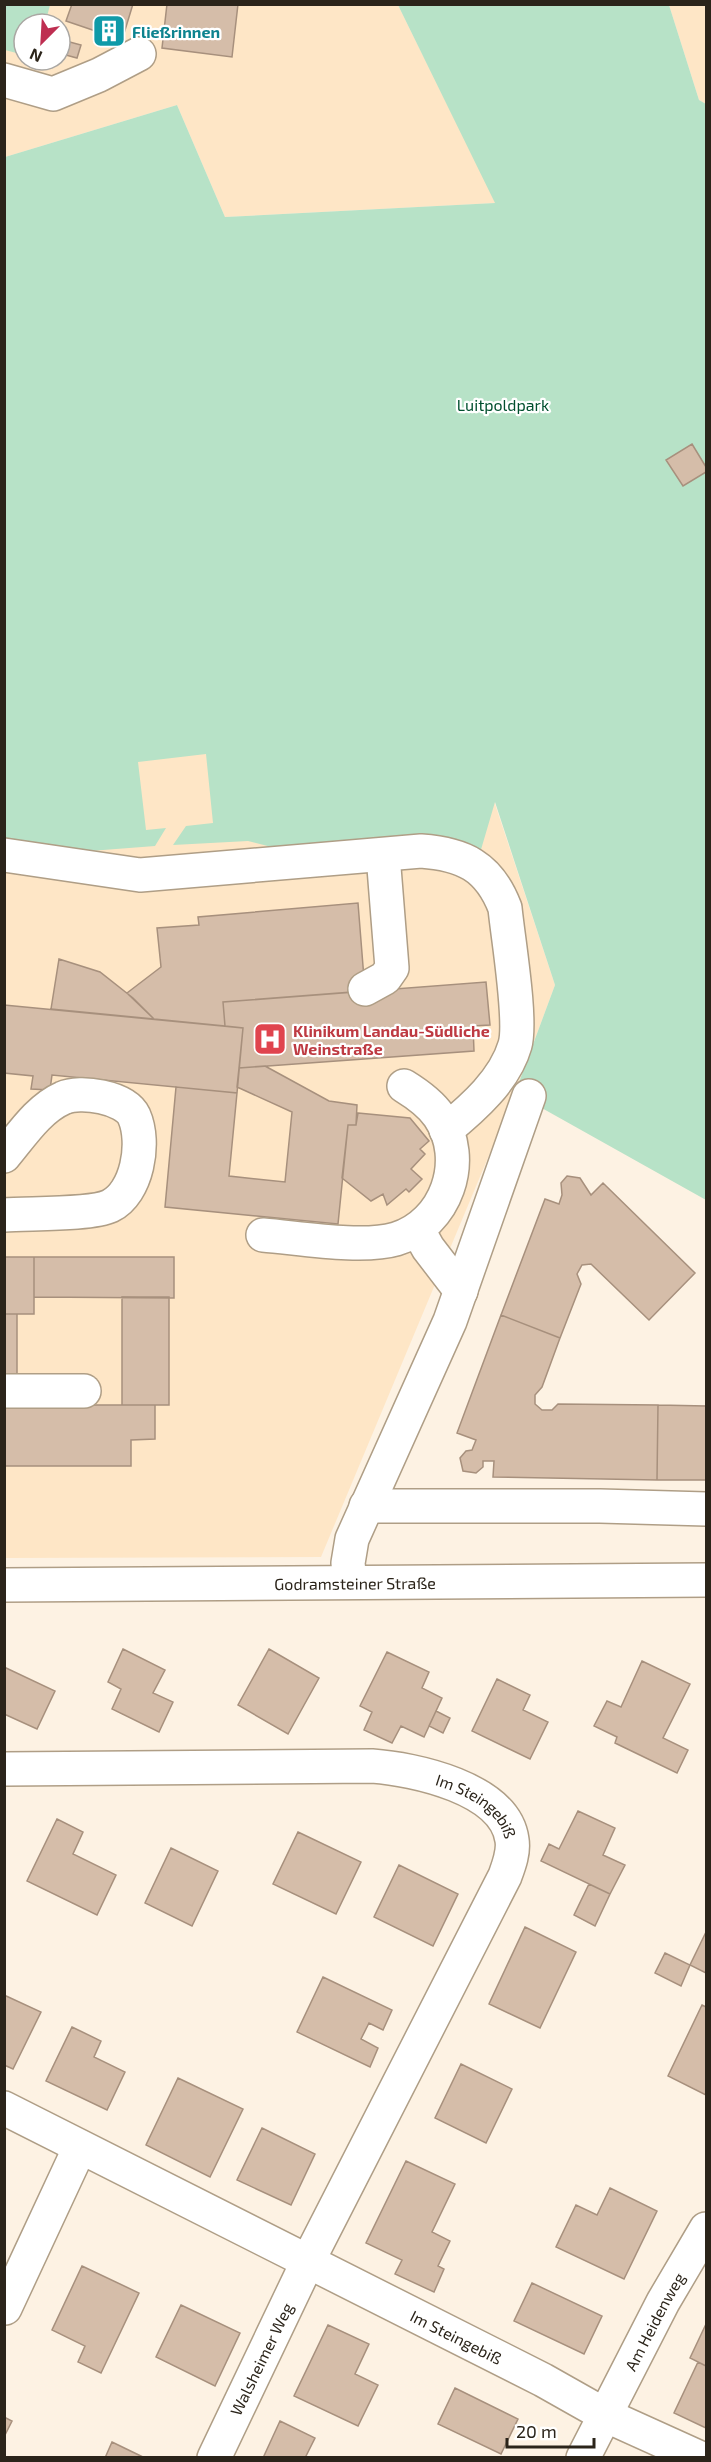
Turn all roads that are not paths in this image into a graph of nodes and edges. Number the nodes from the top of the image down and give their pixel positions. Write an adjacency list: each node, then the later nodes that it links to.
1 (139, 54): 2 (street)
2 (4, 80)
3 (4, 855): 4 (street)
4 (383, 855): 5 (street); 8 (street)
5 (365, 989)
6 (405, 1086): 8 (street)
7 (529, 1096): 13 (street)
8 (446, 1130): 11 (street)
9 (4, 1156): 10 (street)
10 (4, 1215)
11 (418, 1230): 12 (street); 13 (street)
12 (263, 1235)
13 (461, 1291): 16 (street)
14 (4, 1391): 15 (street)
15 (84, 1391)
16 (366, 1506): 17 (street); 19 (street)
17 (706, 1509)
18 (706, 1580): 19 (street, Godramsteiner Straße)
19 (350, 1582): 20 (street, Godramsteiner Straße)
20 (4, 1585)
21 (4, 1769): 25 (street, Im Steingebiß)
22 (4, 2108): 23 (street, Im Steingebiß)
23 (80, 2147): 25 (street, Im Steingebiß); 26 (street)
24 (706, 2229): 27 (street, Am Heidenweg)
25 (308, 2261): 27 (street, Im Steingebiß); 28 (street, Walsheimer Weg)
26 (5, 2308)
27 (604, 2415): 29 (street, Am Heidenweg); 30 (street)
28 (214, 2457)
29 (583, 2457)
30 (700, 2457)

